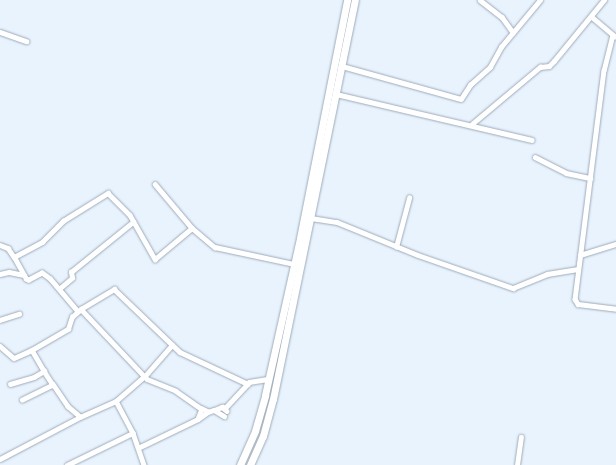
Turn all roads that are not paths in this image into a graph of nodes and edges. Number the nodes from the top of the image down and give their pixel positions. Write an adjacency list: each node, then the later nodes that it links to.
1 (347, 0): 27 (main road)
2 (355, 0): 11 (main road)
3 (480, 0): 8 (street)
4 (540, 0): 8 (street)
5 (604, 0): 6 (street)
6 (592, 17): 9 (street); 13 (street)
7 (0, 32): 10 (street)
8 (513, 32): 11 (street)
9 (614, 35): 16 (street)
10 (26, 41)
11 (342, 66): 12 (main road)
12 (336, 94): 13 (street); 19 (main road)
13 (472, 124): 14 (street)
14 (532, 140)
15 (535, 157): 16 (street)
16 (590, 178): 25 (street)
17 (154, 184): 21 (street)
18 (409, 198): 24 (street)
19 (311, 218): 24 (street); 58 (main road)
20 (133, 222): 21 (street); 26 (street); 31 (street)
21 (192, 228): 27 (street)
22 (616, 244): 25 (street)
23 (0, 245): 26 (street)
24 (396, 247): 28 (street)
25 (580, 255): 28 (street)
26 (14, 257): 30 (street)
27 (294, 264): 41 (main road)
28 (578, 269): 32 (street)
29 (0, 274): 30 (street)
30 (24, 275): 31 (street)
31 (59, 290): 33 (street)
32 (616, 309)
33 (80, 310): 36 (street); 38 (street); 40 (street)
34 (19, 314): 35 (street)
35 (0, 320)
36 (172, 345): 40 (street); 43 (street)
37 (0, 346): 38 (street)
38 (32, 350): 39 (street)
39 (44, 371): 42 (street); 44 (street)
40 (145, 376): 46 (street); 48 (street)
41 (269, 379): 43 (street); 57 (main road)
42 (10, 384)
43 (248, 384): 47 (street)
44 (53, 386): 45 (street); 50 (street)
45 (22, 400)
46 (116, 401): 50 (street); 51 (street)
47 (214, 410): 48 (street); 49 (street)
48 (204, 411): 53 (street)
49 (224, 416)
50 (80, 417): 54 (street)
51 (133, 433): 53 (street); 55 (street)
52 (521, 437): 59 (street)
53 (140, 447): 56 (street)
54 (0, 459)
55 (66, 465)
56 (144, 465)
57 (240, 465)
58 (250, 465)
59 (517, 465)

